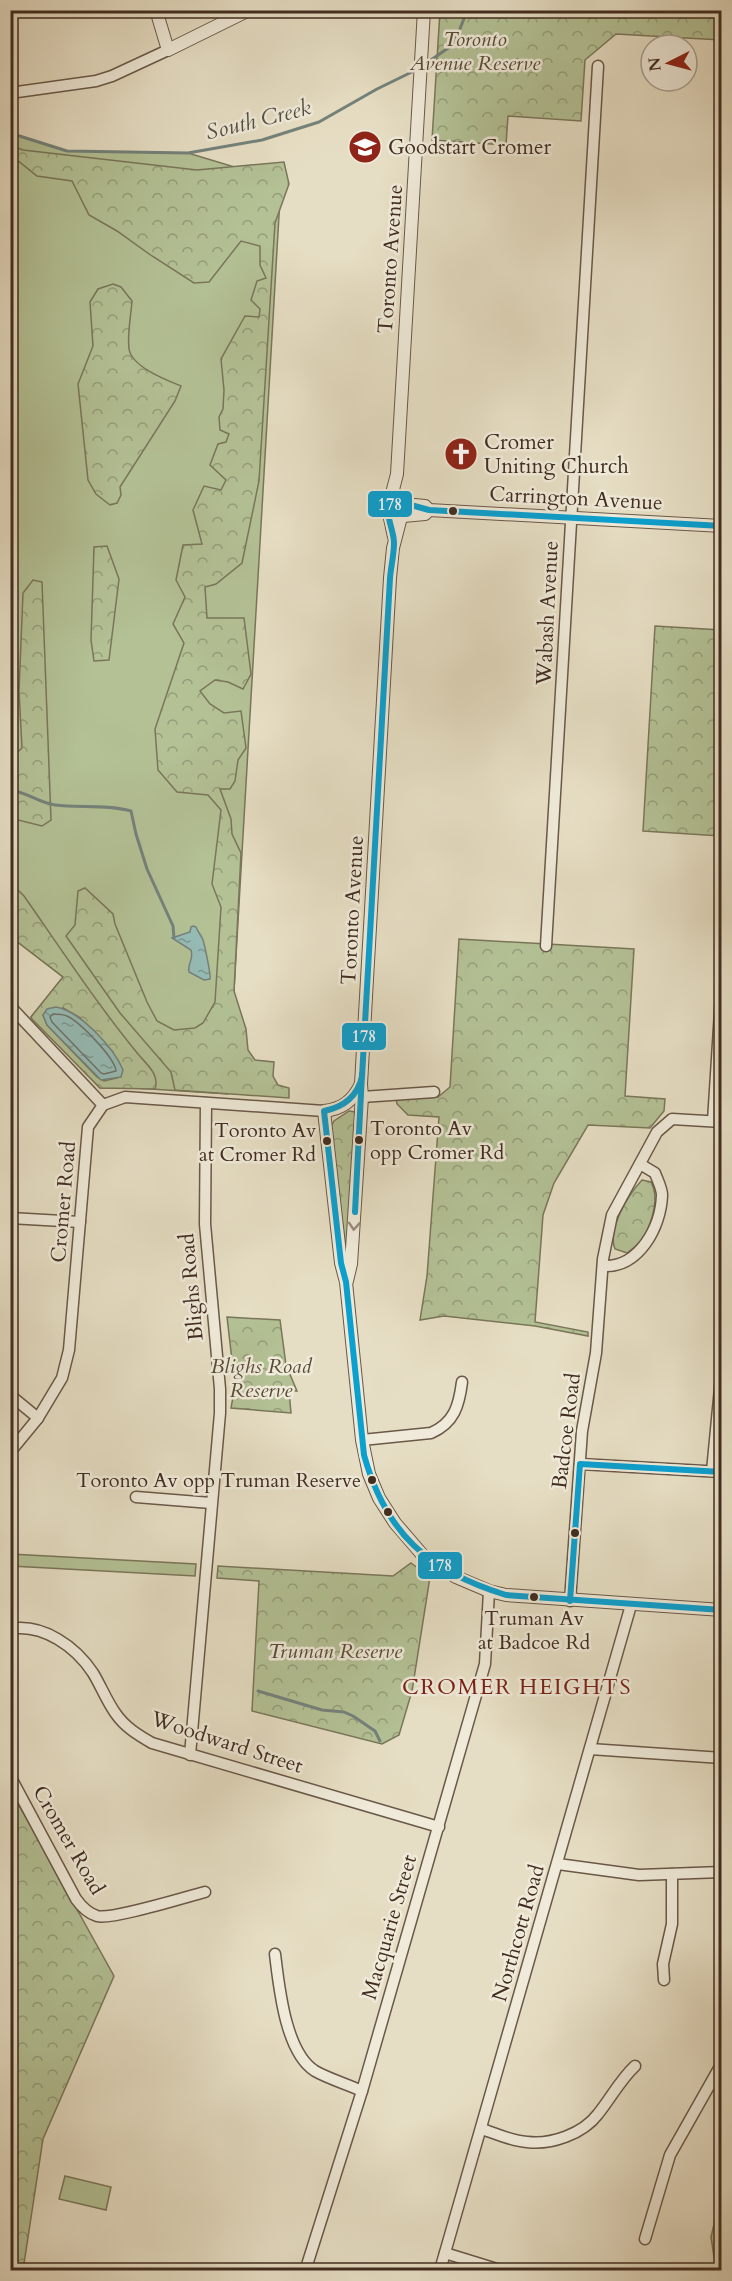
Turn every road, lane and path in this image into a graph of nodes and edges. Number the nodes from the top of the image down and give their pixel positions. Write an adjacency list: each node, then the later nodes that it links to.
1 (156, 10): 4 (street)
2 (249, 10): 4 (street)
3 (424, 10): 7 (street, Toronto Avenue)
4 (168, 50): 6 (street)
5 (598, 66): 8 (street, Wabash Avenue)
6 (10, 93)
7 (399, 509): 8 (street, Carrington Avenue); 13 (street, Toronto Avenue)
8 (572, 518): 9 (street, Carrington Avenue); 10 (street, Wabash Avenue)
9 (722, 526)
10 (546, 946)
11 (722, 980): 18 (street)
12 (10, 1006): 16 (street)
13 (361, 1091): 14 (street); 17 (street); 23 (street, Toronto Avenue, one-way to 23)
14 (434, 1092)
15 (206, 1102): 16 (street); 17 (street); 33 (street, Blighs Road)
16 (104, 1105): 21 (street, Cromer Road)
17 (324, 1111): 23 (street, Toronto Avenue)
18 (717, 1121): 19 (street, Badcoe Road)
19 (640, 1164): 22 (street, Badcoe Road); 22 (street)
20 (10, 1218): 21 (street)
21 (80, 1222): 27 (street, Cromer Road)
22 (603, 1266): 30 (street, Badcoe Road)
23 (346, 1282): 28 (street, Toronto Avenue)
24 (722, 1367): 31 (street)
25 (462, 1382): 28 (street)
26 (10, 1395): 27 (street)
27 (38, 1418): 29 (street, Cromer Road)
28 (362, 1440): 34 (street, Toronto Avenue)
29 (10, 1452)
30 (580, 1464): 31 (street); 35 (street, Badcoe Road)
31 (717, 1472)
32 (136, 1497): 33 (street)
33 (211, 1503): 40 (street, Blighs Road)
34 (489, 1591): 35 (street, Toronto Avenue); 43 (street, Macquarie Street)
35 (570, 1601): 36 (street, Toronto Avenue)
36 (631, 1605): 37 (street, Toronto Avenue); 39 (street, Northcott Road)
37 (722, 1610)
38 (10, 1629): 40 (street, Woodward Street)
39 (590, 1749): 41 (street); 44 (street, Northcott Road)
40 (190, 1755): 43 (street, Woodward Street)
41 (722, 1758)
42 (10, 1776): 47 (street, Cromer Road)
43 (439, 1827): 52 (street, Macquarie Street)
44 (558, 1864): 46 (street); 53 (street, Northcott Road)
45 (722, 1872): 46 (street)
46 (672, 1874): 49 (street)
47 (205, 1892)
48 (275, 1954): 52 (street)
49 (664, 1980)
50 (722, 2063): 54 (street)
51 (635, 2066): 53 (street)
52 (362, 2091): 56 (street, Macquarie Street)
53 (482, 2129): 55 (street, Northcott Road)
54 (645, 2239)
55 (445, 2253): 57 (street, Northcott Road); 58 (street)
56 (308, 2271)
57 (440, 2271)
58 (500, 2271)

